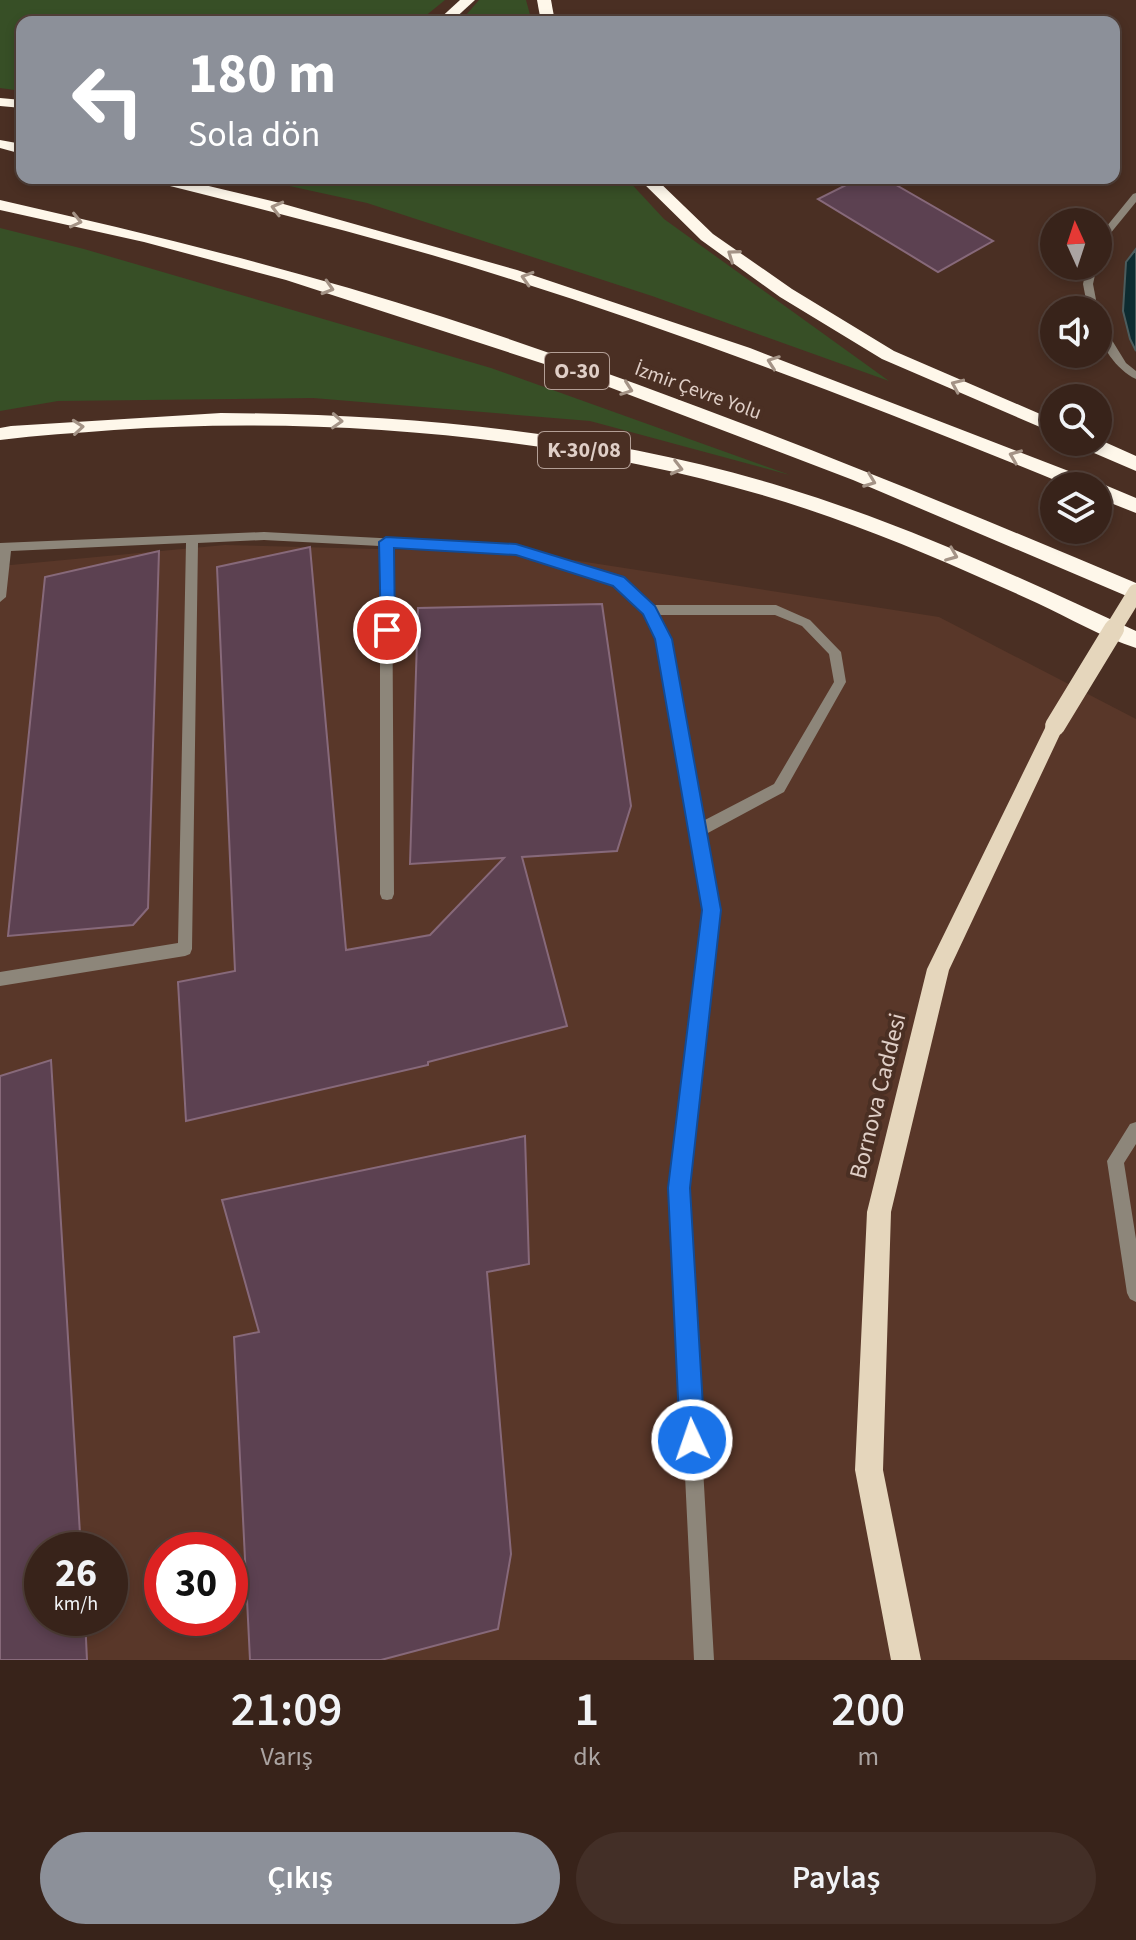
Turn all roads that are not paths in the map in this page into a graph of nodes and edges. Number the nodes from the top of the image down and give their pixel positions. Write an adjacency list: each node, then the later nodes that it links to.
1 (468, 0): 2 (highway)
2 (450, 16)
3 (178, 184): 14 (highway, one-way to 3)
4 (652, 184): 10 (highway, one-way to 4)
5 (1136, 196): 7 (street)
6 (0, 205): 20 (highway, İzmir Çevre Yolu / O-30, one-way to 20)
7 (1112, 226)
8 (1112, 349): 9 (street)
9 (1136, 376)
10 (1040, 421)
11 (0, 434): 23 (highway, K-30/08, one-way to 23)
12 (1112, 453): 13 (highway)
13 (1136, 464)
14 (1054, 472)
15 (1112, 496): 16 (highway)
16 (1136, 506)
17 (192, 539): 18 (street); 19 (street); 26 (street)
18 (386, 542): 22 (street); 25 (street)
19 (2, 547): 21 (street)
20 (1136, 592): 30 (main road, Bornova Caddesi, bridge)
21 (0, 597)
22 (649, 610): 24 (street); 24 (street)
23 (1136, 640)
24 (698, 831): 29 (street)
25 (387, 894)
26 (0, 979)
27 (1136, 1130): 28 (street)
28 (1136, 1293)
29 (704, 1660)
30 (906, 1660)

